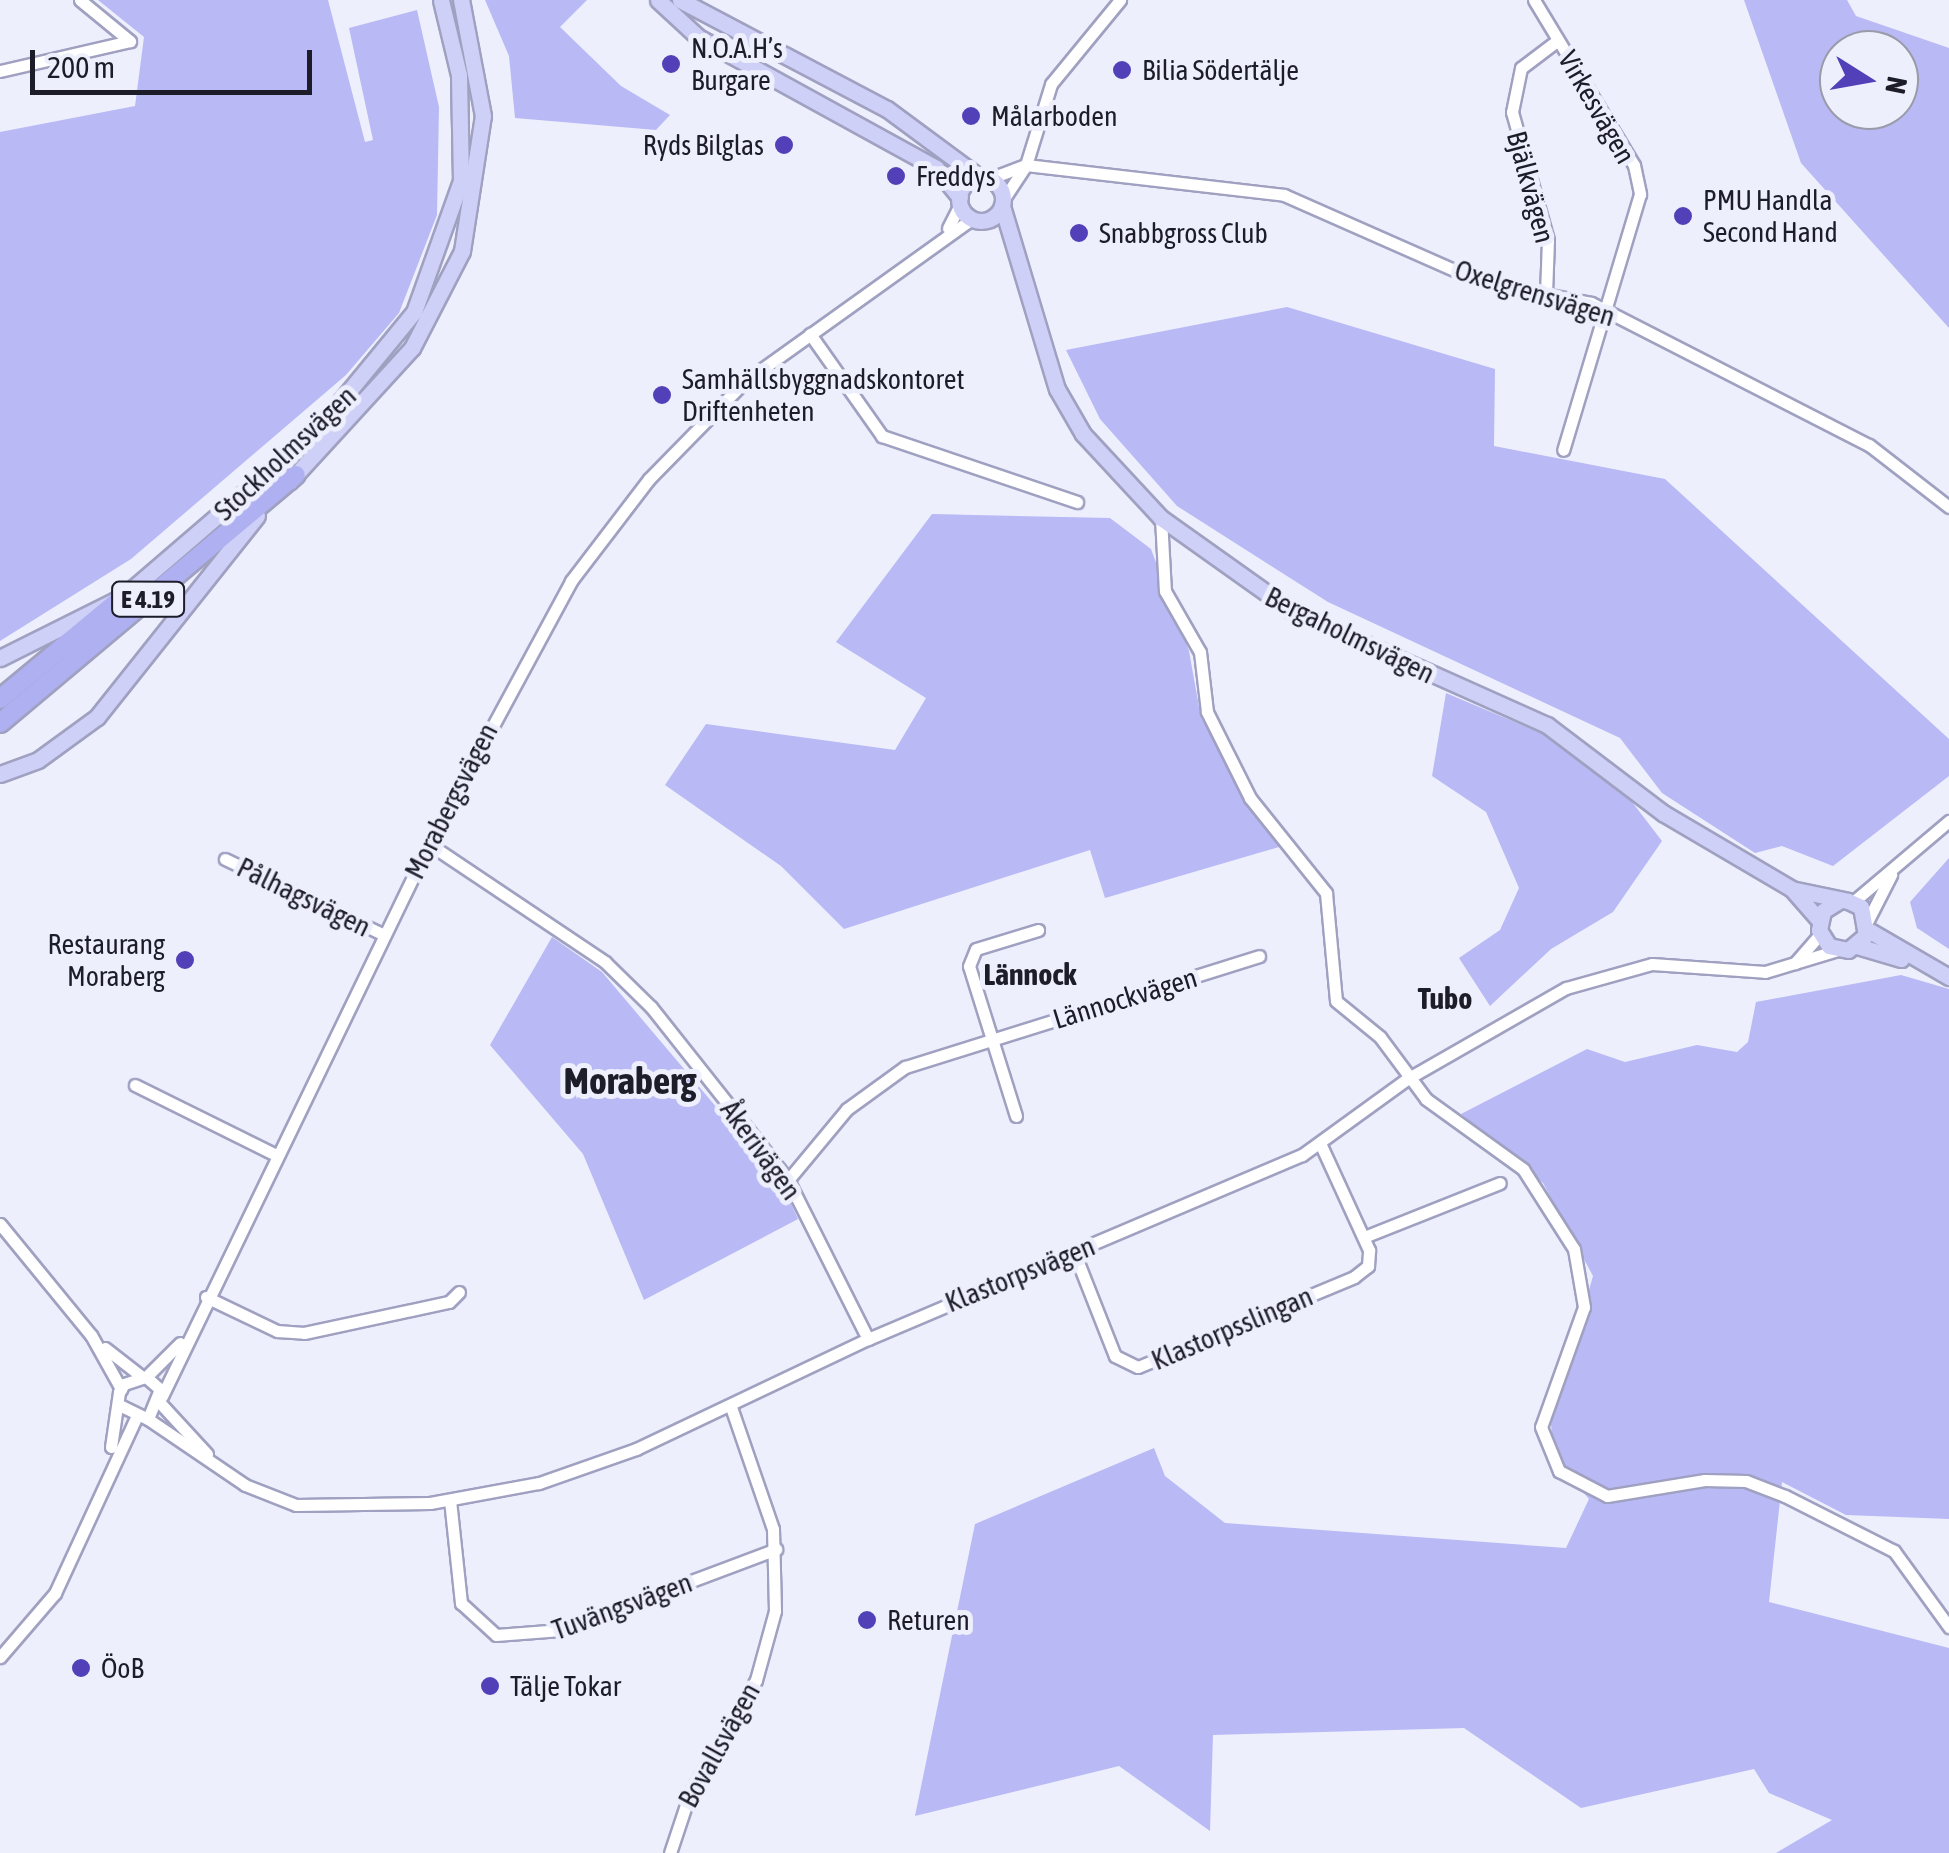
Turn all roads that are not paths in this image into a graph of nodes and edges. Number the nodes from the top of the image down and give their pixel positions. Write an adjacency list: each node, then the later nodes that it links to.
1 (80, 0): 9 (street)
2 (441, 0): 25 (main road, Stockholmsvägen / E 4.19)
3 (461, 0): 21 (main road, Stockholmsvägen / E 4.19)
4 (658, 0): 12 (main road)
5 (680, 0): 11 (main road)
6 (1120, 0): 10 (street)
7 (1534, 0): 8 (street, Virkesvägen)
8 (1558, 40): 17 (street, Bjälkvägen); 18 (street, Virkesvägen)
9 (0, 71)
10 (1026, 165): 11 (street); 13 (street); 17 (street, Oxelgrensvägen)
11 (984, 178): 12 (main road); 13 (main road, Bergaholmsvägen)
12 (960, 201): 14 (main road, Bergaholmsvägen); 15 (street, Morabergsvägen)
13 (1003, 203): 14 (main road); 16 (main road, Bergaholmsvägen)
14 (976, 220): 15 (street, Morabergsvägen); 16 (main road, Bergaholmsvägen)
15 (948, 228): 19 (street, Morabergsvägen)
16 (1021, 272): 24 (main road, Bergaholmsvägen)
17 (1546, 294): 18 (street, Oxelgrensvägen)
18 (1604, 310): 20 (street, Virkesvägen); 23 (street, Oxelgrensvägen)
19 (810, 334): 22 (street); 31 (street, Morabergsvägen)
20 (1563, 450)
21 (296, 475): 28 (highway, E 4.19); 29 (main road, Stockholmsvägen)
22 (1077, 502)
23 (1949, 507)
24 (1161, 518): 34 (main road, Bergaholmsvägen); 47 (street)
25 (124, 596): 26 (main road, Stockholmsvägen); 27 (highway, E 4.19)
26 (0, 658)
27 (0, 699)
28 (0, 723)
29 (0, 774)
30 (1949, 821): 33 (street)
31 (429, 844): 39 (street, Morabergsvägen); 52 (street, Åkerivägen)
32 (225, 859): 39 (street, Pålhagsvägen)
33 (1896, 865): 35 (street); 36 (street)
34 (1792, 889): 35 (main road, Bergaholmsvägen); 37 (main road, Bergaholmsvägen)
35 (1846, 901): 36 (main road); 37 (main road)
36 (1868, 925): 40 (main road); 43 (main road)
37 (1820, 927): 41 (main road, Bergaholmsvägen); 44 (street)
38 (1038, 930): 46 (street)
39 (384, 935): 51 (street, Morabergsvägen)
40 (1857, 946): 41 (main road); 43 (main road)
41 (1838, 950): 44 (street, Klastorpsvägen)
42 (1259, 956): 46 (street, Lännockvägen)
43 (1914, 962): 45 (main road)
44 (1792, 966): 47 (street, Klastorpsvägen)
45 (1949, 977)
46 (990, 1039): 49 (street); 52 (street, Lännockvägen)
47 (1407, 1079): 50 (street, Klastorpsvägen); 72 (street)
48 (135, 1085): 51 (street)
49 (1016, 1116)
50 (1320, 1145): 55 (street); 56 (street, Klastorpsvägen)
51 (276, 1155): 58 (street, Morabergsvägen)
52 (788, 1180): 61 (street, Åkerivägen)
53 (1500, 1183): 55 (street)
54 (0, 1224): 59 (street)
55 (1364, 1237): 56 (street, Klastorpsslingan)
56 (1074, 1252): 61 (street, Klastorpsvägen)
57 (459, 1292): 58 (street)
58 (206, 1297): 60 (street, Morabergsvägen)
59 (91, 1334): 62 (street); 63 (street)
60 (187, 1336): 62 (street, Morabergsvägen); 64 (street, Morabergsvägen)
61 (868, 1339): 66 (street, Klastorpsvägen)
62 (143, 1377): 63 (street, Morabergsvägen); 64 (street, Klastorpsvägen)
63 (121, 1389): 65 (street)
64 (162, 1400): 67 (street); 68 (street, Klastorpsvägen)
65 (120, 1405): 67 (street, Klastorpsvägen); 69 (street)
66 (731, 1406): 70 (street, Klastorpsvägen); 71 (street, Bovallsvägen)
67 (142, 1419): 68 (street, Klastorpsvägen); 69 (street)
68 (224, 1472): 70 (street, Klastorpsvägen)
69 (101, 1480): 73 (street)
70 (450, 1500): 71 (street, Tuvängsvägen)
71 (776, 1549): 74 (street, Bovallsvägen)
72 (1949, 1627)
73 (0, 1657)
74 (670, 1853)

